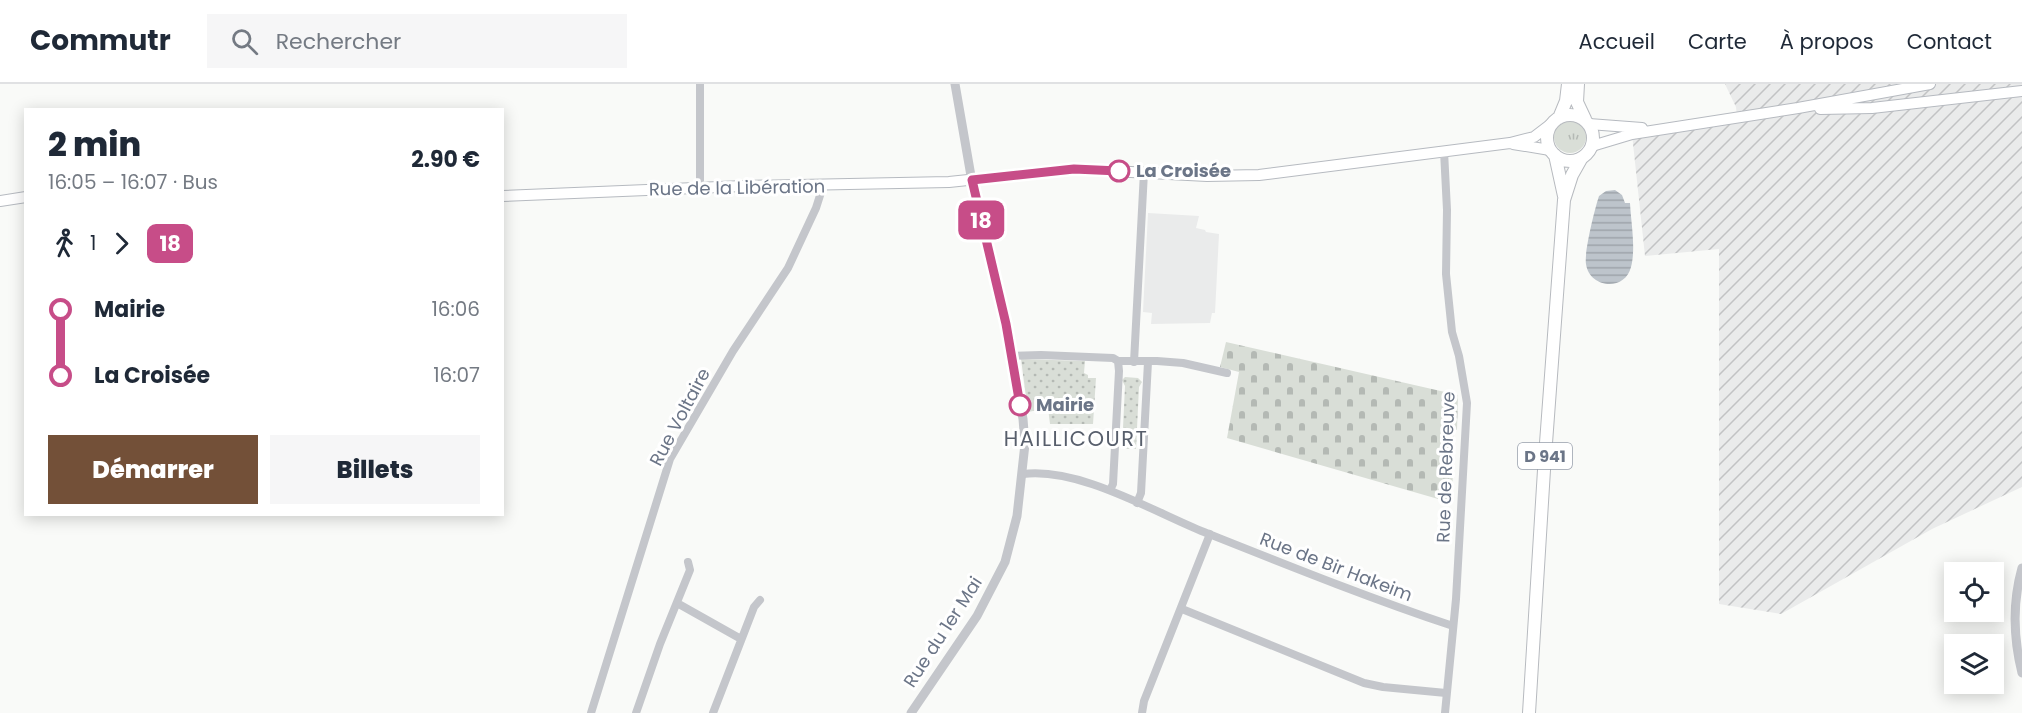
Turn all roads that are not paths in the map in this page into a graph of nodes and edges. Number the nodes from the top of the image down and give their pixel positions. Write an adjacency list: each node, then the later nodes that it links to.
1 (700, 84): 19 (street)
2 (955, 84): 17 (street, Rue du 1er Mai)
3 (1568, 84): 8 (main road)
4 (1578, 84): 9 (main road)
5 (1930, 84): 7 (main road)
6 (2022, 91): 7 (main road)
7 (1798, 108): 10 (main road)
8 (1555, 121): 9 (main road); 11 (main road); 14 (main road)
9 (1587, 122): 10 (main road); 12 (main road)
10 (1669, 128): 12 (main road)
11 (1510, 143): 13 (main road, Rue de la Libération); 14 (main road)
12 (1592, 146): 15 (main road)
13 (1444, 152): 16 (main road, Rue de la Libération); 38 (street, Rue de Rebreuve)
14 (1553, 152): 15 (main road); 22 (main road, D 941)
15 (1581, 159): 22 (main road, D 941)
16 (1144, 172): 17 (main road, Rue de la Libération); 26 (street)
17 (972, 180): 18 (main road, Rue de la Libération); 24 (street, Rue du 1er Mai)
18 (823, 186): 19 (main road, Rue de la Libération); 42 (street, Rue Voltaire)
19 (700, 188): 20 (main road, Rue de la Libération)
20 (504, 196)
21 (24, 197): 23 (main road)
22 (1564, 200): 48 (main road, D 941)
23 (0, 201)
24 (1012, 356): 25 (street); 29 (street, Rue du 1er Mai)
25 (1118, 361): 26 (street); 30 (street)
26 (1134, 362): 27 (street)
27 (1148, 362): 28 (street); 31 (street)
28 (1227, 373)
29 (1023, 474): 30 (street, Rue de Bir Hakeim); 45 (street, Rue du 1er Mai)
30 (1110, 490): 31 (street, Rue de Bir Hakeim)
31 (1137, 503): 32 (street, Rue de Bir Hakeim)
32 (1210, 534): 37 (street); 38 (street, Rue de Bir Hakeim)
33 (688, 562): 36 (street)
34 (2022, 568): 40 (street)
35 (760, 600): 39 (street)
36 (677, 603): 39 (street); 43 (street)
37 (1182, 609): 41 (street); 46 (street)
38 (1453, 626): 41 (street, Rue de Rebreuve)
39 (741, 639): 44 (street)
40 (2022, 673)
41 (1446, 693): 47 (street, Rue de Rebreuve)
42 (591, 713)
43 (636, 713)
44 (713, 713)
45 (911, 713)
46 (1142, 713)
47 (1445, 713)
48 (1530, 713)

